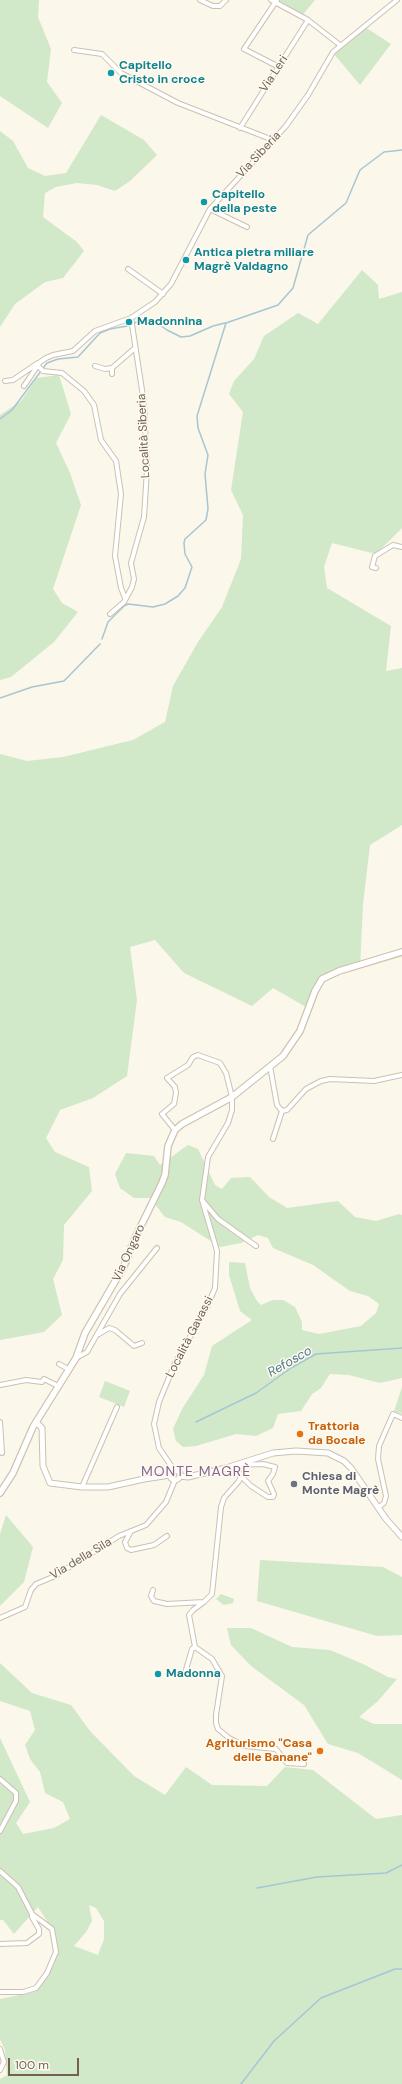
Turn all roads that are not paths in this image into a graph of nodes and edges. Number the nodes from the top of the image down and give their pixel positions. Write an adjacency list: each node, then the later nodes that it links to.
1 (201, 0): 2 (street)
2 (226, 0)
3 (274, 0): 5 (street); 8 (street)
4 (397, 0): 6 (street, Via Siberia)
5 (308, 20): 6 (street); 8 (street, Via Leri)
6 (340, 45): 10 (street, Via Siberia)
7 (74, 50): 9 (street)
8 (279, 67): 9 (street, Via Leri)
9 (240, 128): 10 (street)
10 (273, 140): 11 (street, Via Siberia)
11 (210, 208): 12 (street); 14 (street, Via Siberia)
12 (247, 228)
13 (128, 269): 14 (street)
14 (163, 294): 15 (street, Via Siberia)
15 (132, 322): 16 (street, Località Siberia); 18 (street, Via Siberia)
16 (135, 348): 19 (street); 25 (street, Località Siberia)
17 (95, 366): 19 (street)
18 (40, 367): 21 (street, Via Siberia); 22 (street); 25 (street)
19 (112, 368): 20 (street)
20 (112, 374)
21 (5, 381)
22 (24, 386)
23 (402, 547): 24 (street)
24 (376, 568)
25 (125, 598): 26 (street, Località Siberia)
26 (110, 614)
27 (402, 952): 28 (main road)
28 (270, 1066): 30 (main road); 31 (street)
29 (402, 1075): 31 (street)
30 (232, 1097): 32 (main road); 32 (street); 34 (street, Località Gavassi)
31 (282, 1111): 33 (street)
32 (175, 1130): 39 (main road, Via Ongaro)
33 (273, 1139)
34 (202, 1200): 35 (street); 50 (street, Località Gavassi)
35 (256, 1246)
36 (157, 1248): 37 (street)
37 (97, 1335): 38 (street); 39 (street)
38 (142, 1343)
39 (76, 1358): 41 (main road, Via Ongaro)
40 (60, 1364): 41 (street)
41 (68, 1369): 43 (main road, Via Ongaro)
42 (0, 1385): 43 (street)
43 (58, 1386): 47 (main road, Via Ongaro)
44 (117, 1407): 55 (street)
45 (402, 1418): 57 (street)
46 (0, 1422): 48 (street)
47 (36, 1422): 55 (street); 56 (main road, Via Ongaro)
48 (2, 1453)
49 (237, 1465): 52 (street); 53 (street); 53 (street); 57 (street)
50 (174, 1470): 51 (street); 52 (street)
51 (170, 1475): 54 (street); 55 (street)
52 (180, 1476): 54 (street)
53 (240, 1476): 62 (street)
54 (176, 1480): 58 (street, Via della Sila)
55 (82, 1487)
56 (0, 1493)
57 (379, 1507): 60 (street)
58 (131, 1531): 59 (street, Via della Sila); 63 (street, Via della Sila)
59 (167, 1536)
60 (402, 1537)
61 (153, 1590): 62 (street)
62 (204, 1602): 64 (street)
63 (0, 1618)
64 (195, 1647): 65 (street); 66 (street)
65 (185, 1673)
66 (304, 1764)
67 (0, 1779): 68 (street)
68 (0, 1831)
69 (0, 1871): 70 (street)
70 (32, 1914): 71 (street); 72 (street)
71 (0, 1944)
72 (0, 1992)
73 (0, 2049): 74 (street)
74 (0, 2070)

